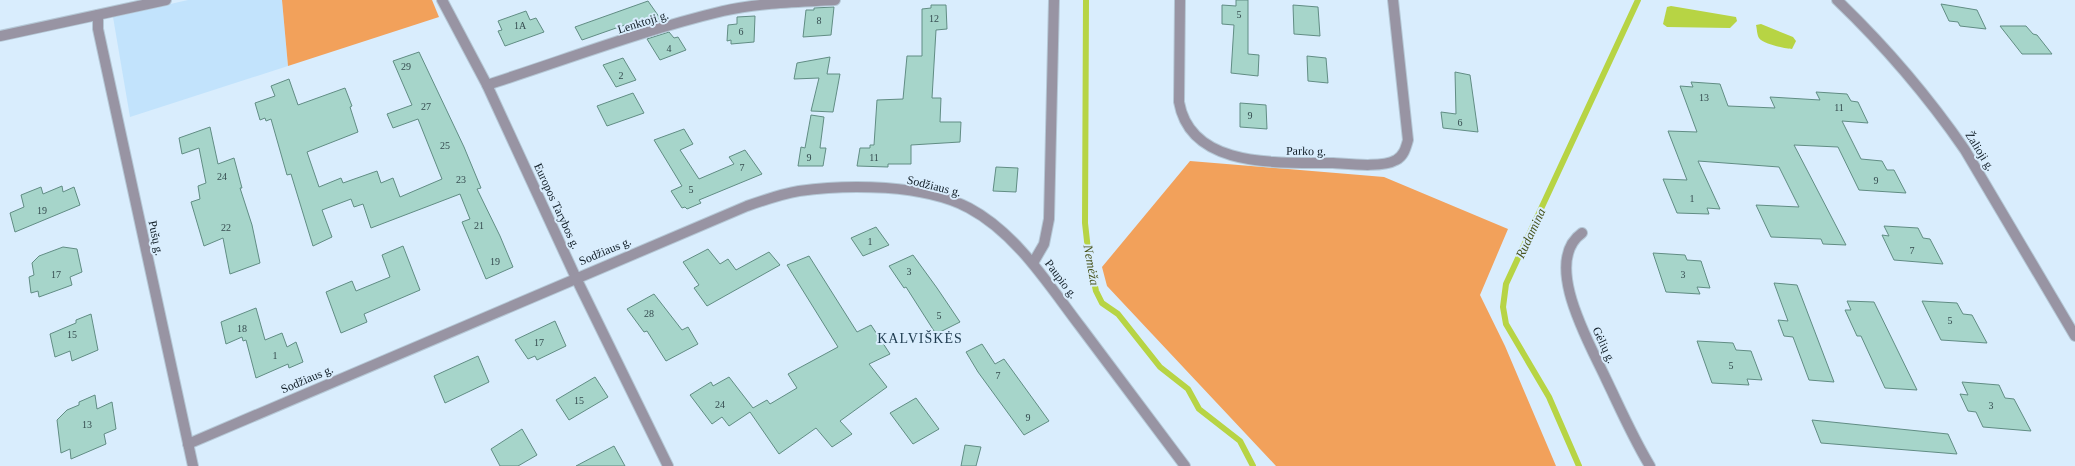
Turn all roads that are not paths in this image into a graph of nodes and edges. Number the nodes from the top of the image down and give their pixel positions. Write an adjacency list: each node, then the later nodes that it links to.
1 (166, 0): 8 (street)
2 (442, 0): 10 (street, Europos Tarybos g.)
3 (835, 0): 10 (street, Lenktoji g.)
4 (1054, 0): 12 (street, Paupio g.)
5 (1180, 0): 6 (street, Parko g.)
6 (1393, 0)
7 (1837, 0): 14 (street, Žalioji g.)
8 (98, 15): 9 (street); 17 (street, Pušų g.)
9 (0, 36)
10 (487, 85): 13 (street, Europos Tarybos g.)
11 (1582, 233): 21 (street, Gėlių g.)
12 (1033, 264): 13 (street, Sodžiaus g.); 20 (street, Paupio g.)
13 (576, 278): 17 (street, Sodžiaus g.); 19 (street, Europos Tarybos g.)
14 (2064, 316): 15 (street); 16 (street, Žalioji g.)
15 (2075, 317)
16 (2075, 336)
17 (188, 444): 18 (street, Pušų g.)
18 (193, 466)
19 (668, 466)
20 (1185, 466)
21 (1650, 466)

